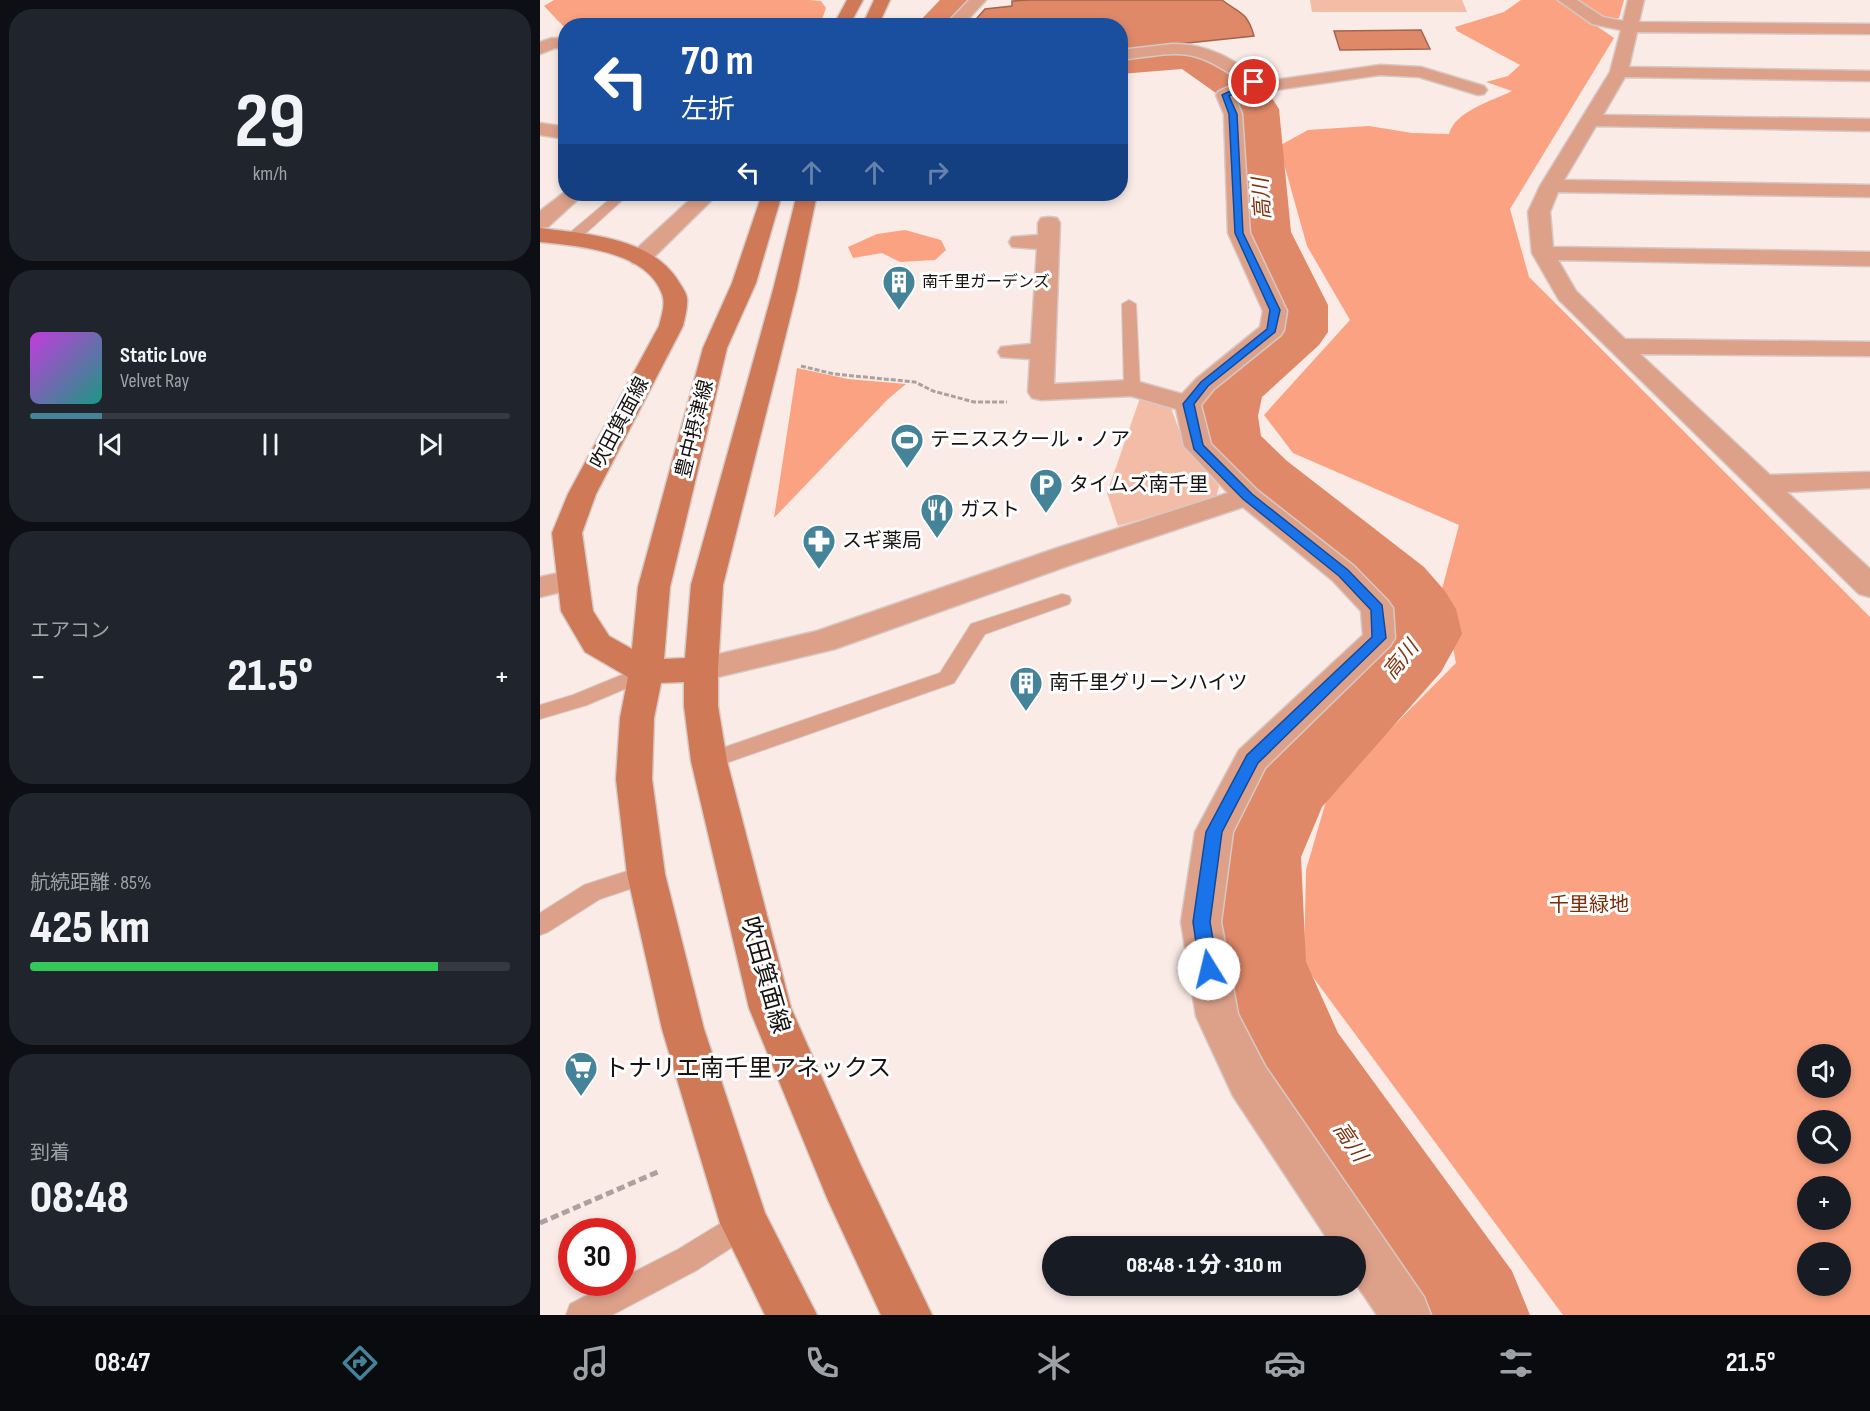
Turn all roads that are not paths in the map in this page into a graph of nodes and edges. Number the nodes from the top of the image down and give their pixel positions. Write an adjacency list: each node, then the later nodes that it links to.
1 (855, 0): 6 (main road)
2 (882, 0): 7 (main road)
3 (978, 0): 8 (street)
4 (1566, 0): 9 (street)
5 (1636, 0): 9 (street)
6 (845, 18)
7 (874, 18)
8 (960, 18)
9 (1629, 27): 10 (street); 14 (street)
10 (1870, 29)
11 (558, 43): 12 (street)
12 (540, 49)
13 (1128, 54): 17 (street)
14 (1619, 72): 15 (street); 20 (street)
15 (1870, 76)
16 (1452, 82): 17 (street); 18 (street); 19 (street)
17 (1245, 86): 44 (street)
18 (1478, 90)
19 (1427, 92)
20 (1591, 120): 21 (street); 24 (street)
21 (1870, 125)
22 (540, 129): 23 (street)
23 (558, 132)
24 (1550, 186): 25 (street); 35 (street)
25 (1870, 191)
26 (558, 194): 31 (street)
27 (615, 201): 33 (lane)
28 (701, 201): 36 (street)
29 (770, 201): 53 (main road, 豊中摂津線)
30 (805, 201): 52 (main road)
31 (540, 222)
32 (540, 234): 33 (main road, 吹田箕面線)
33 (571, 239): 36 (main road, 吹田箕面線)
34 (1020, 242): 41 (street)
35 (1543, 253): 37 (street); 39 (street)
36 (640, 258): 48 (main road, 吹田箕面線)
37 (1870, 259)
38 (1130, 304): 43 (lane)
39 (1618, 346): 40 (street); 46 (street)
40 (1870, 349)
41 (1043, 351): 42 (street); 43 (street)
42 (1010, 352)
43 (1132, 388): 44 (street)
44 (1188, 404): 47 (street)
45 (1870, 480): 46 (street)
46 (1763, 484): 49 (street)
47 (1248, 496): 52 (street); 62 (street)
48 (572, 580): 50 (street); 53 (main road, 吹田箕面線)
49 (1870, 586)
50 (540, 587)
51 (1062, 600): 55 (lane)
52 (701, 669): 53 (main road); 55 (main road, 吹田箕面線)
53 (646, 672): 54 (lane); 56 (main road)
54 (540, 712)
55 (709, 761): 61 (main road, 吹田箕面線)
56 (646, 874): 57 (lane); 58 (main road)
57 (540, 925)
58 (744, 1223): 59 (lane); 60 (main road)
59 (581, 1315)
60 (792, 1315)
61 (907, 1315)
62 (1406, 1315)

